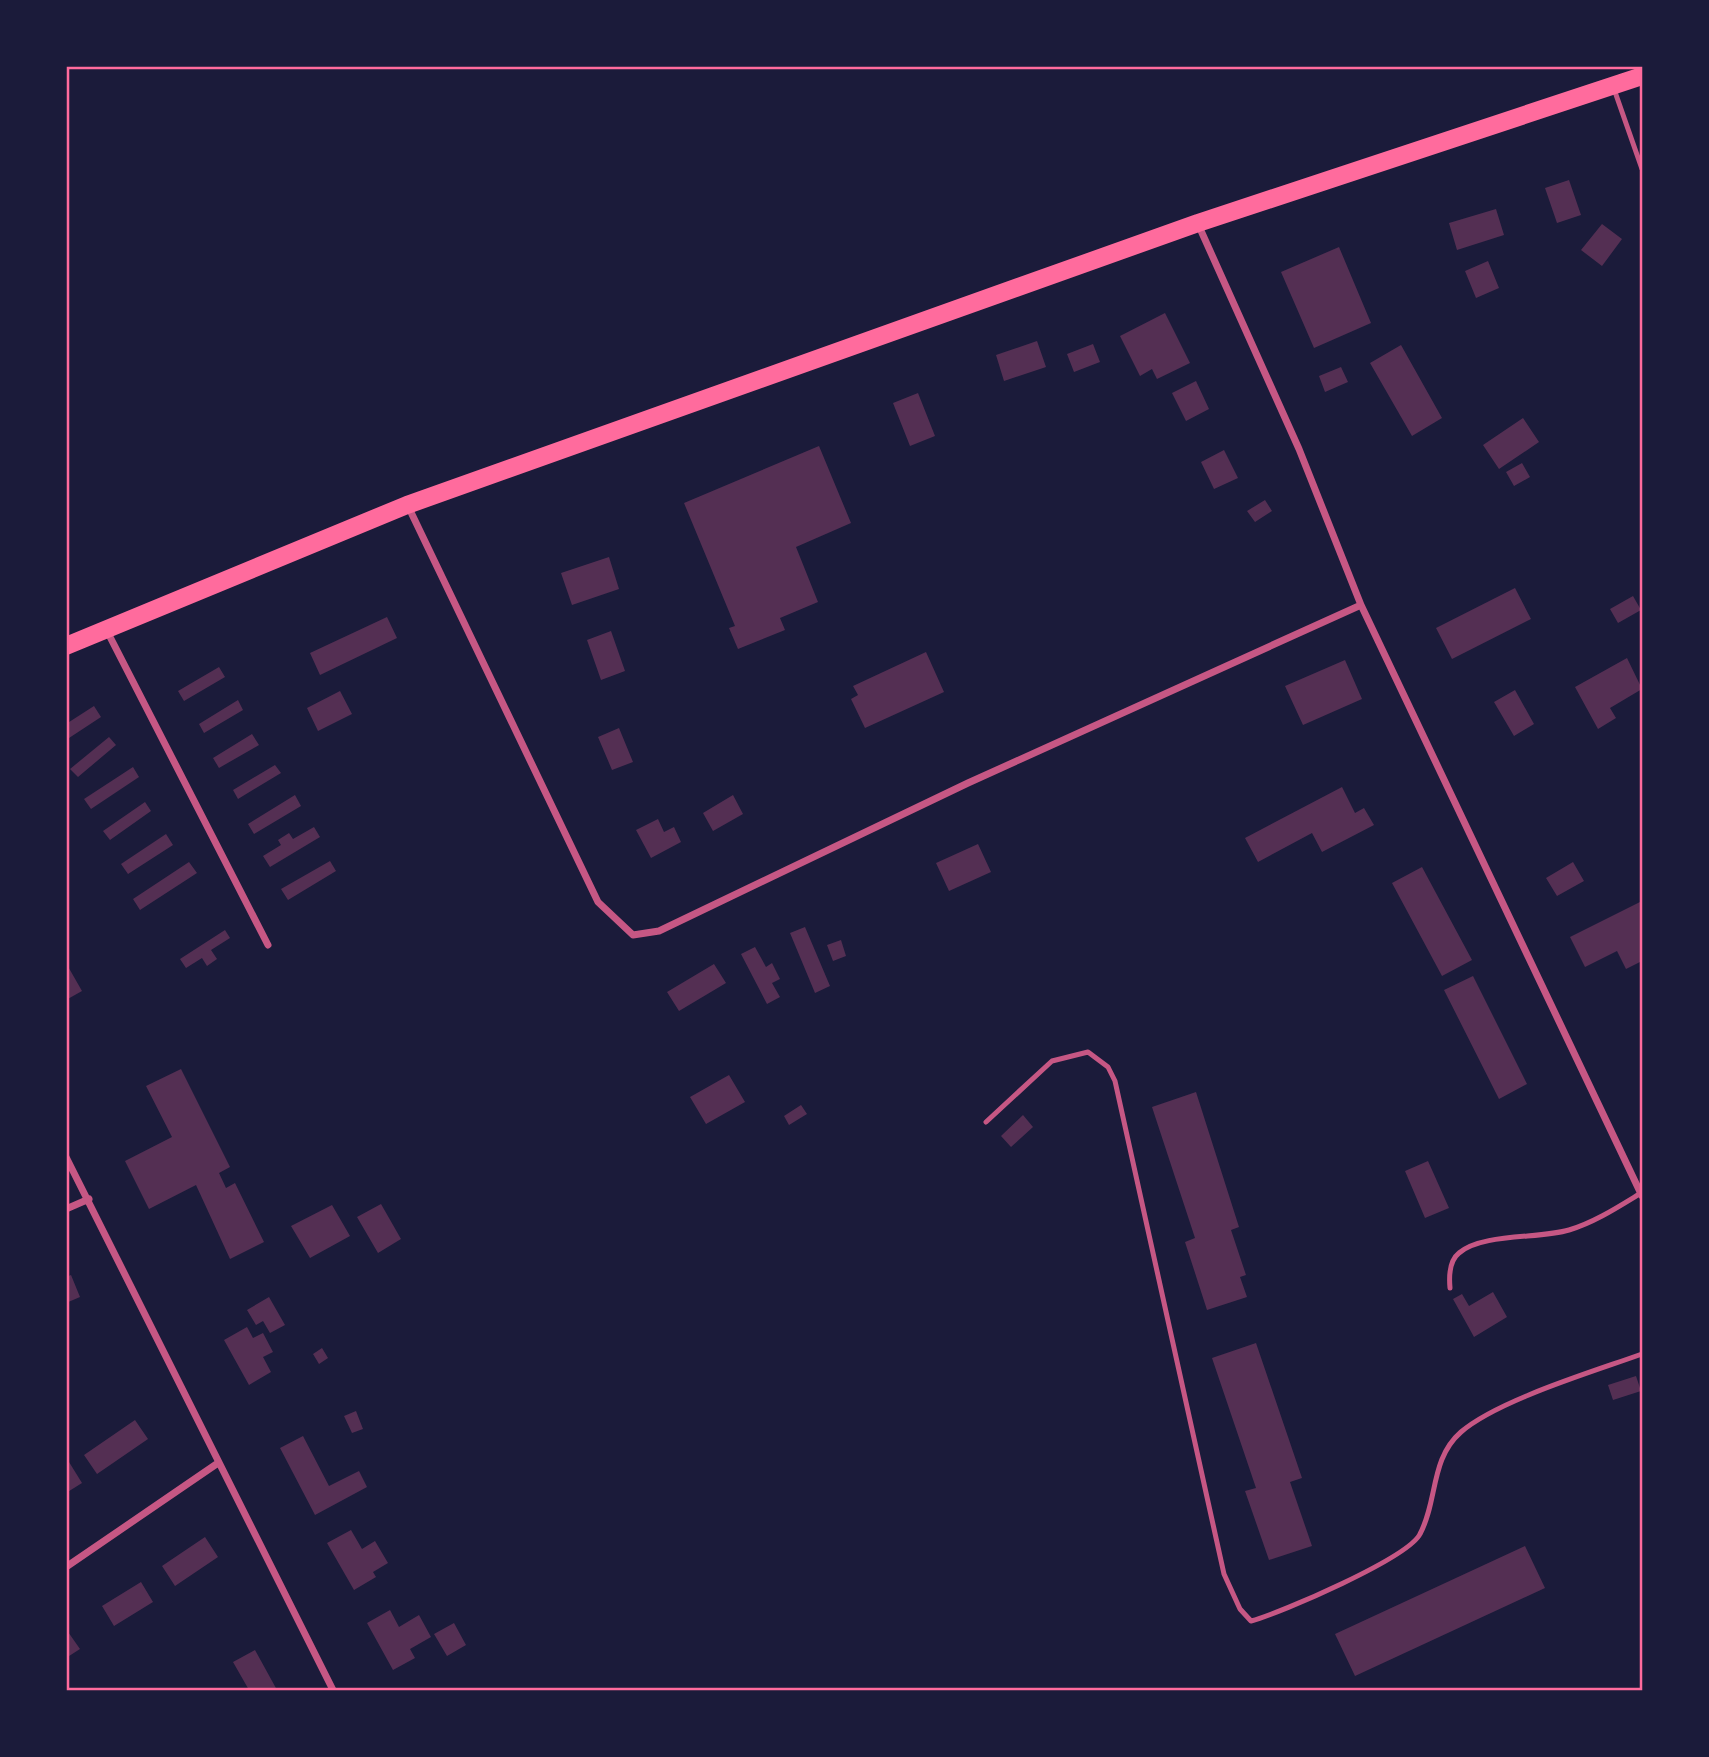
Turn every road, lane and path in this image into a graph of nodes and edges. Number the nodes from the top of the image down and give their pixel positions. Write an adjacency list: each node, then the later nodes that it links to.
1 (1643, 76): 2 (main road)
2 (1613, 86): 3 (lane); 4 (main road)
3 (1643, 169)
4 (1198, 223): 5 (main road); 6 (street)
5 (407, 505): 6 (street); 7 (main road)
6 (1361, 605): 12 (street)
7 (106, 629): 8 (main road); 9 (street)
8 (66, 646)
9 (268, 944)
10 (986, 1122): 16 (lane)
11 (66, 1157): 13 (street)
12 (1642, 1195): 15 (lane)
13 (89, 1199): 14 (street); 17 (street)
14 (66, 1209)
15 (1450, 1288)
16 (1643, 1354)
17 (218, 1463): 18 (street); 19 (street)
18 (66, 1567)
19 (333, 1690)

